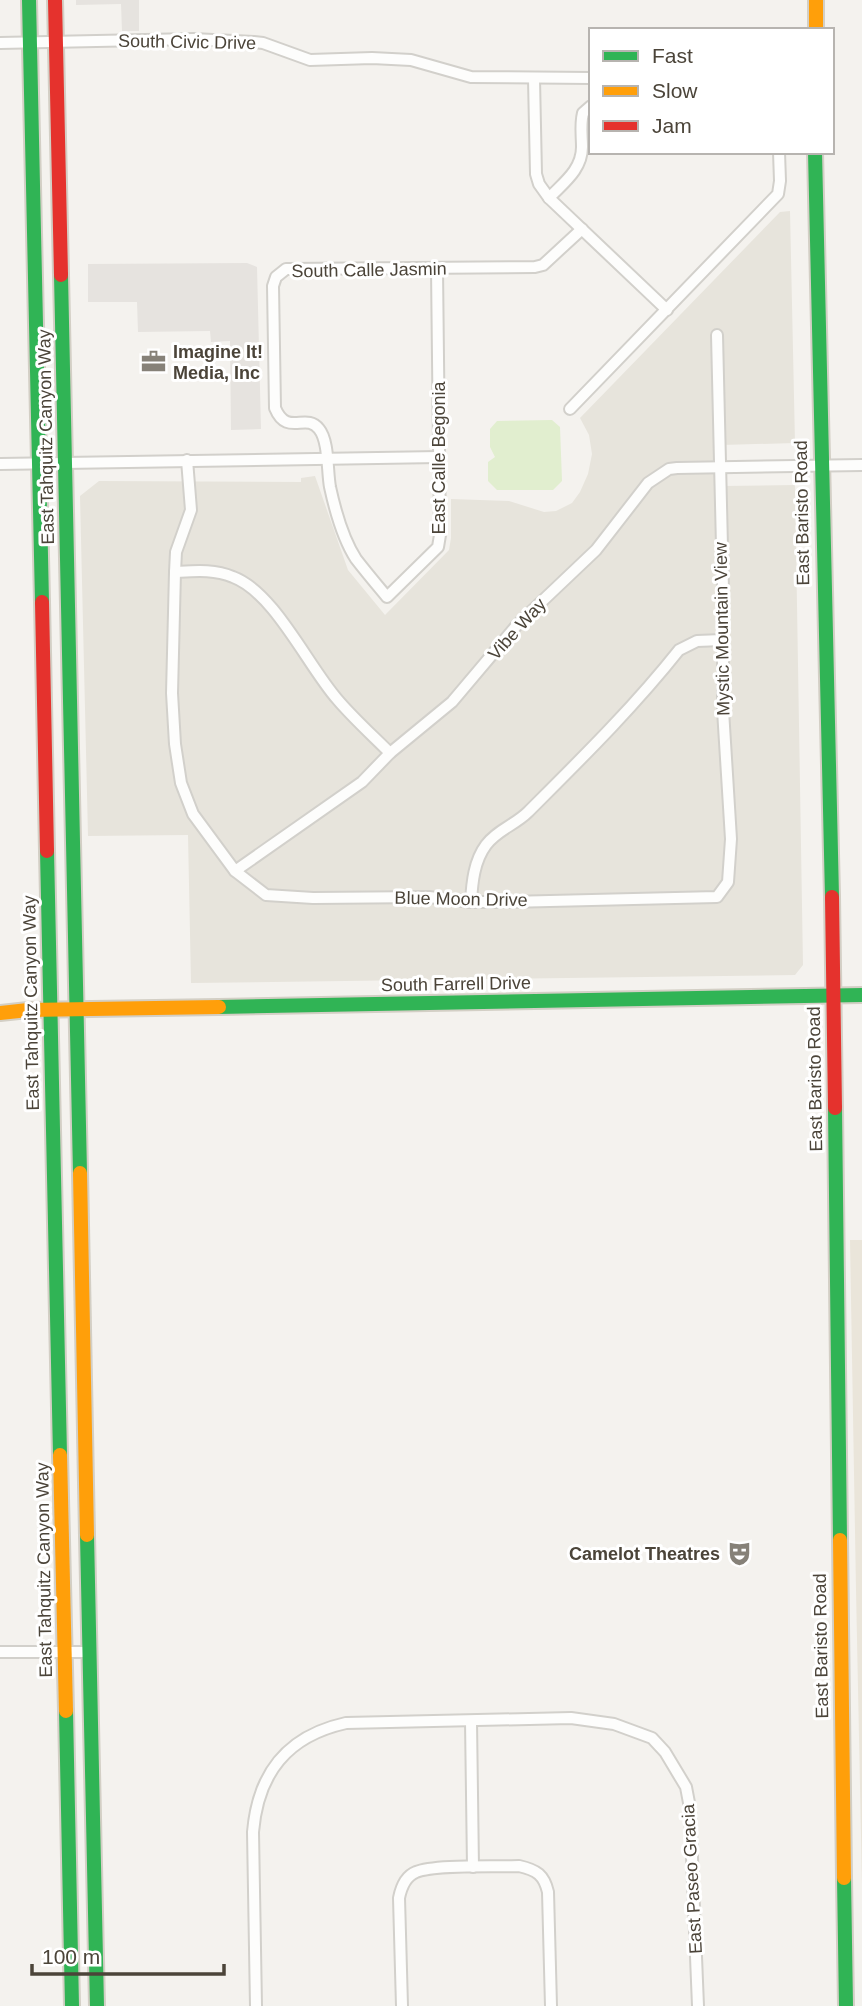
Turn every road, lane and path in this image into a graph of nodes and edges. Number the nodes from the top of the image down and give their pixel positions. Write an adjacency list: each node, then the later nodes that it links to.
1 (29, 0): 6 (main road, East Tahquitz Canyon Way)
2 (55, 0): 5 (main road, East Tahquitz Canyon Way)
3 (816, 0): 4 (main road)
4 (816, 28)
5 (56, 41): 6 (street, South Civic Drive); 9 (street, South Civic Drive); 22 (main road, East Tahquitz Canyon Way)
6 (30, 42): 7 (street, South Civic Drive); 24 (main road, East Tahquitz Canyon Way)
7 (0, 43)
8 (589, 78): 9 (street, South Civic Drive)
9 (534, 79): 13 (street)
10 (589, 108): 13 (street)
11 (779, 154): 16 (street)
12 (815, 154): 26 (main road, East Baristo Road)
13 (548, 198): 14 (street)
14 (582, 229): 15 (street, South Calle Jasmin); 16 (street)
15 (437, 269): 19 (street, East Calle Begonia); 20 (street, South Calle Jasmin)
16 (667, 310): 18 (street)
17 (718, 335): 27 (street, Mystic Mountain View)
18 (570, 409)
19 (439, 457): 20 (street); 20 (street, East Calle Begonia)
20 (326, 458): 21 (street)
21 (187, 460): 22 (street); 28 (street, Blue Moon Drive)
22 (66, 462): 24 (street); 37 (main road, East Tahquitz Canyon Way)
23 (0, 464): 24 (street)
24 (38, 464): 36 (main road, East Tahquitz Canyon Way)
25 (862, 465): 26 (street, Vibe Way)
26 (820, 466): 27 (street, Vibe Way); 35 (main road, East Baristo Road)
27 (719, 467): 29 (street, Mystic Mountain View); 30 (street, Vibe Way)
28 (175, 572): 30 (street); 31 (street, Blue Moon Drive)
29 (722, 640): 32 (street, Mystic Mountain View); 33 (street)
30 (390, 753): 31 (street, Vibe Way)
31 (236, 871): 33 (street, Blue Moon Drive)
32 (694, 898): 33 (street, Blue Moon Drive)
33 (471, 902)
34 (862, 995): 35 (main road, South Farrell Drive)
35 (834, 996): 37 (main road, South Farrell Drive); 50 (main road, East Baristo Road)
36 (51, 1010): 37 (main road, South Farrell Drive); 38 (main road, South Farrell Drive); 40 (main road, East Tahquitz Canyon Way)
37 (76, 1010): 41 (main road, East Tahquitz Canyon Way)
38 (0, 1013)
39 (0, 1652): 40 (street)
40 (65, 1652): 41 (street); 44 (main road, East Tahquitz Canyon Way)
41 (91, 1652): 45 (main road, East Tahquitz Canyon Way)
42 (471, 1721): 43 (street); 46 (street, East Paseo Gracia); 49 (street, East Paseo Gracia)
43 (473, 1867): 47 (street); 48 (street)
44 (72, 2006)
45 (97, 2006)
46 (256, 2006)
47 (402, 2006)
48 (551, 2006)
49 (698, 2006)
50 (846, 2006)

